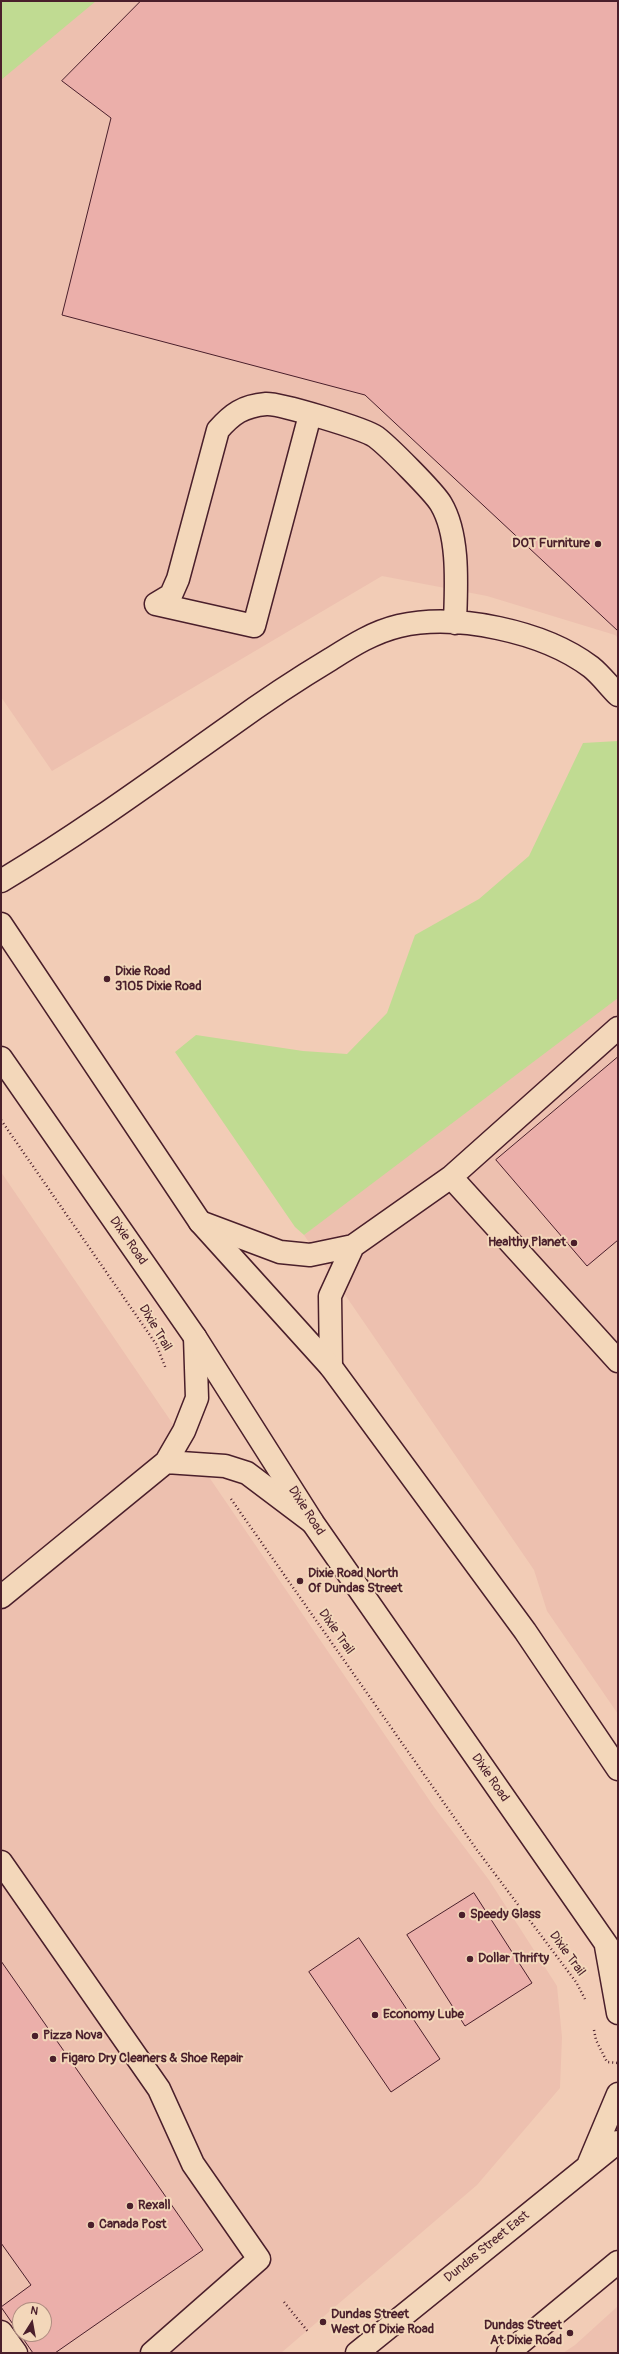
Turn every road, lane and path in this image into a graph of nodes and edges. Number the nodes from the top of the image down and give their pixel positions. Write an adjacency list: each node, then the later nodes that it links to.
1 (310, 415): 1 (main road); 2 (main road)
2 (455, 623): 3 (main road); 4 (main road)
3 (618, 696)
4 (1, 881)
5 (1, 924): 10 (main road)
6 (618, 1028): 9 (main road)
7 (1, 1058): 12 (main road, Dixie Road)
8 (1, 1120): 15 (path, Dixie Trail)
9 (451, 1177): 11 (main road); 13 (main road)
10 (200, 1222): 11 (main road); 14 (main road)
11 (353, 1246): 14 (main road)
12 (195, 1337): 16 (main road); 18 (main road, Dixie Road)
13 (618, 1361)
14 (331, 1367): 20 (main road)
15 (168, 1373)
16 (166, 1462): 17 (main road); 19 (main road)
17 (206, 1464): 18 (main road); 24 (path, Dixie Trail)
18 (313, 1523): 22 (main road, Dixie Road)
19 (1, 1597)
20 (618, 1769)
21 (1, 1862): 36 (main road)
22 (605, 1943): 23 (main road, Dixie Road); 25 (main road)
23 (618, 1961)
24 (586, 2002)
25 (618, 2014)
26 (594, 2027): 27 (path)
27 (618, 2063)
28 (618, 2094): 30 (main road)
29 (618, 2142): 30 (main road, Dundas Street East)
30 (586, 2168): 37 (main road, Dundas Street East)
31 (618, 2262): 38 (main road)
32 (284, 2302): 34 (path)
33 (1, 2332): 35 (main road)
34 (309, 2333)
35 (16, 2353)
36 (152, 2353)
37 (358, 2353)
38 (508, 2353)

